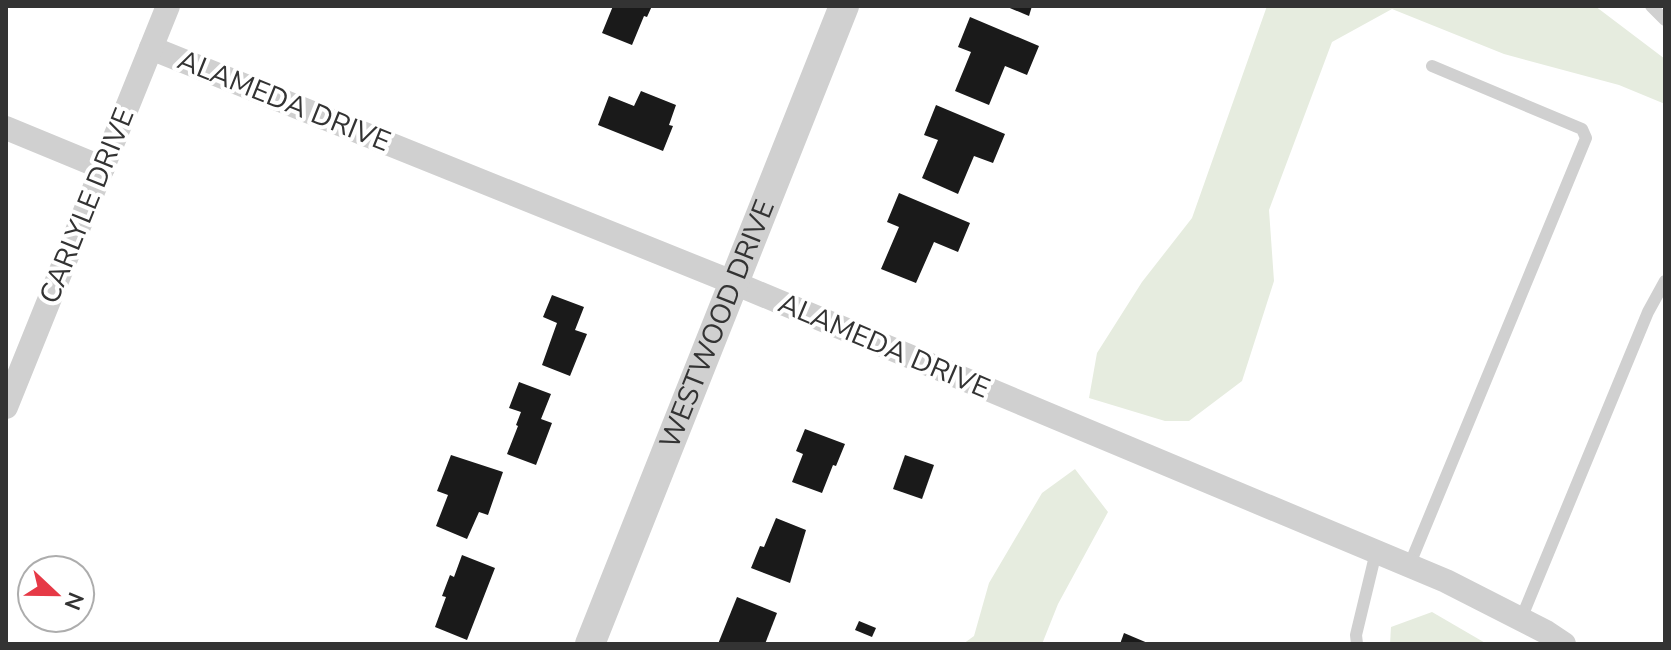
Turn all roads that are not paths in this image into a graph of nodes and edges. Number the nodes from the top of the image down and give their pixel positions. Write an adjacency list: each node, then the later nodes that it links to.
1 (168, 6): 5 (street, CARLYLE DRIVE)
2 (844, 6): 10 (street, WESTWOOD DRIVE)
3 (1651, 6): 4 (lane)
4 (1665, 20)
5 (151, 48): 8 (street, CARLYLE DRIVE); 10 (street, ALAMEDA DRIVE)
6 (1432, 66): 13 (lane)
7 (6, 128): 8 (street)
8 (103, 168): 11 (street, CARLYLE DRIVE)
9 (1665, 281): 14 (lane)
10 (732, 282): 12 (street, ALAMEDA DRIVE); 15 (street, WESTWOOD DRIVE)
11 (6, 407)
12 (1376, 552): 13 (street, ALAMEDA DRIVE); 16 (lane)
13 (1409, 566): 14 (street, ALAMEDA DRIVE)
14 (1521, 619): 17 (street, ALAMEDA DRIVE)
15 (590, 644)
16 (1357, 644)
17 (1564, 644)

